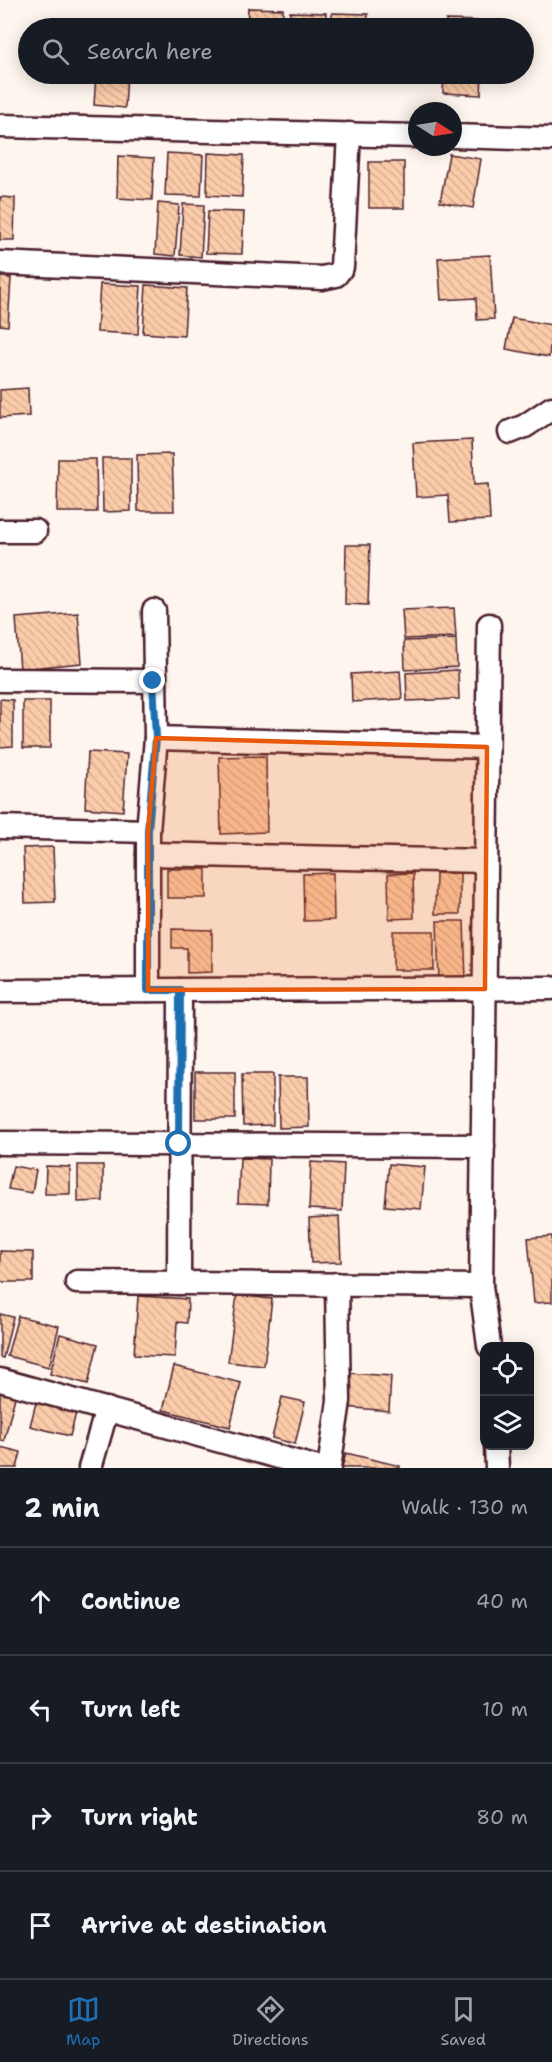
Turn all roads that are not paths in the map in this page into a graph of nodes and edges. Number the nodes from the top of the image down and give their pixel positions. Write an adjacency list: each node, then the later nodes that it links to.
1 (0, 126): 2 (street)
2 (349, 134): 3 (street); 6 (street)
3 (408, 135)
4 (462, 136): 5 (street)
5 (552, 139)
6 (0, 263)
7 (552, 408): 8 (street)
8 (510, 432)
9 (0, 531): 10 (street)
10 (35, 531)
11 (154, 611): 14 (street)
12 (489, 625): 16 (street)
13 (0, 680): 14 (street)
14 (153, 681): 15 (street)
15 (156, 738): 16 (street); 18 (street)
16 (488, 747): 20 (street)
17 (0, 827): 18 (street)
18 (148, 831): 19 (street)
19 (148, 854): 20 (street); 23 (street)
20 (486, 861): 22 (street)
21 (552, 988): 22 (street)
22 (484, 989): 24 (street); 28 (street)
23 (148, 990): 24 (street); 25 (street)
24 (180, 990): 27 (street)
25 (0, 991)
26 (0, 1143): 27 (street)
27 (179, 1144): 28 (street); 30 (street)
28 (483, 1146): 32 (street)
29 (77, 1282): 30 (street)
30 (179, 1283): 31 (street)
31 (337, 1284): 32 (street); 39 (street)
32 (481, 1286): 33 (street)
33 (488, 1342)
34 (0, 1380): 35 (street)
35 (107, 1409): 37 (street); 38 (street)
36 (496, 1450): 40 (street)
37 (90, 1468)
38 (318, 1468)
39 (329, 1468)
40 (497, 1468)

